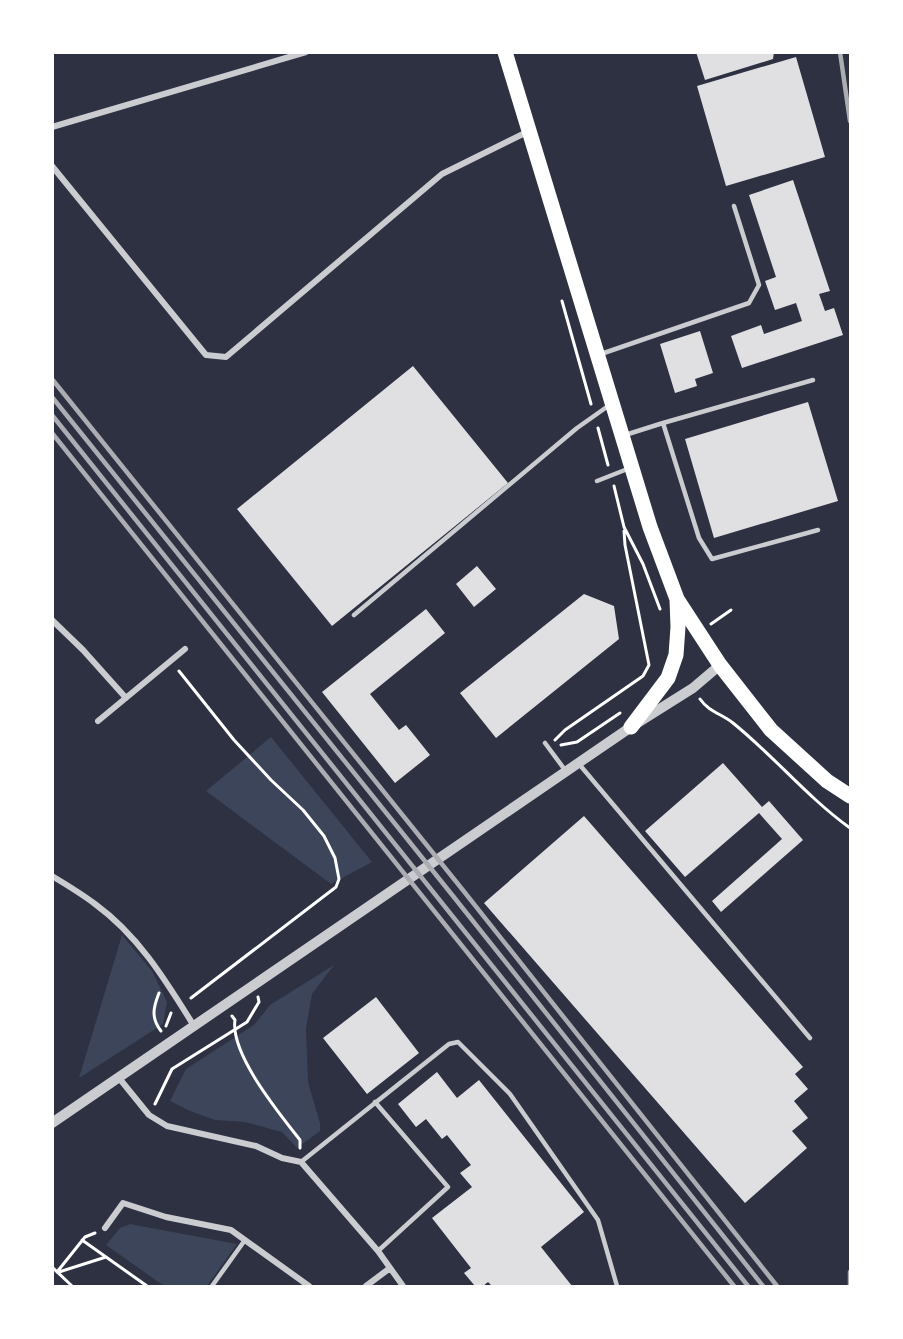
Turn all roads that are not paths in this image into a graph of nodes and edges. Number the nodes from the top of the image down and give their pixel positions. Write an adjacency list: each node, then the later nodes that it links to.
1 (306, 52): 3 (street)
2 (506, 53): 4 (main road)
3 (52, 127)
4 (530, 131): 5 (street); 7 (main road)
5 (52, 166)
6 (734, 206): 7 (lane)
7 (598, 354): 9 (main road)
8 (813, 380): 10 (lane)
9 (613, 403): 11 (main road); 16 (lane)
10 (663, 423): 11 (lane); 14 (lane)
11 (623, 435): 12 (main road)
12 (633, 467): 13 (lane); 15 (main road)
13 (597, 481)
14 (818, 530)
15 (677, 600): 19 (main road); 22 (main road)
16 (354, 615)
17 (52, 620): 20 (street)
18 (185, 649): 20 (street)
19 (720, 665): 22 (street); 26 (main road)
20 (126, 698): 21 (street)
21 (98, 721)
22 (631, 727): 24 (street)
23 (546, 745): 25 (lane)
24 (579, 764): 25 (street); 29 (lane)
25 (567, 772): 28 (street)
26 (850, 796)
27 (52, 876): 28 (street)
28 (194, 1026): 30 (street)
29 (810, 1038)
30 (119, 1078): 32 (street); 33 (street)
31 (375, 1102): 33 (lane); 36 (lane); 42 (lane)
32 (52, 1123)
33 (301, 1162): 36 (street)
34 (105, 1228): 35 (street)
35 (245, 1240): 38 (lane); 39 (street)
36 (378, 1251): 37 (street)
37 (390, 1268): 40 (street); 41 (street)
38 (212, 1287)
39 (309, 1287)
40 (366, 1287)
41 (403, 1287)
42 (617, 1287)

